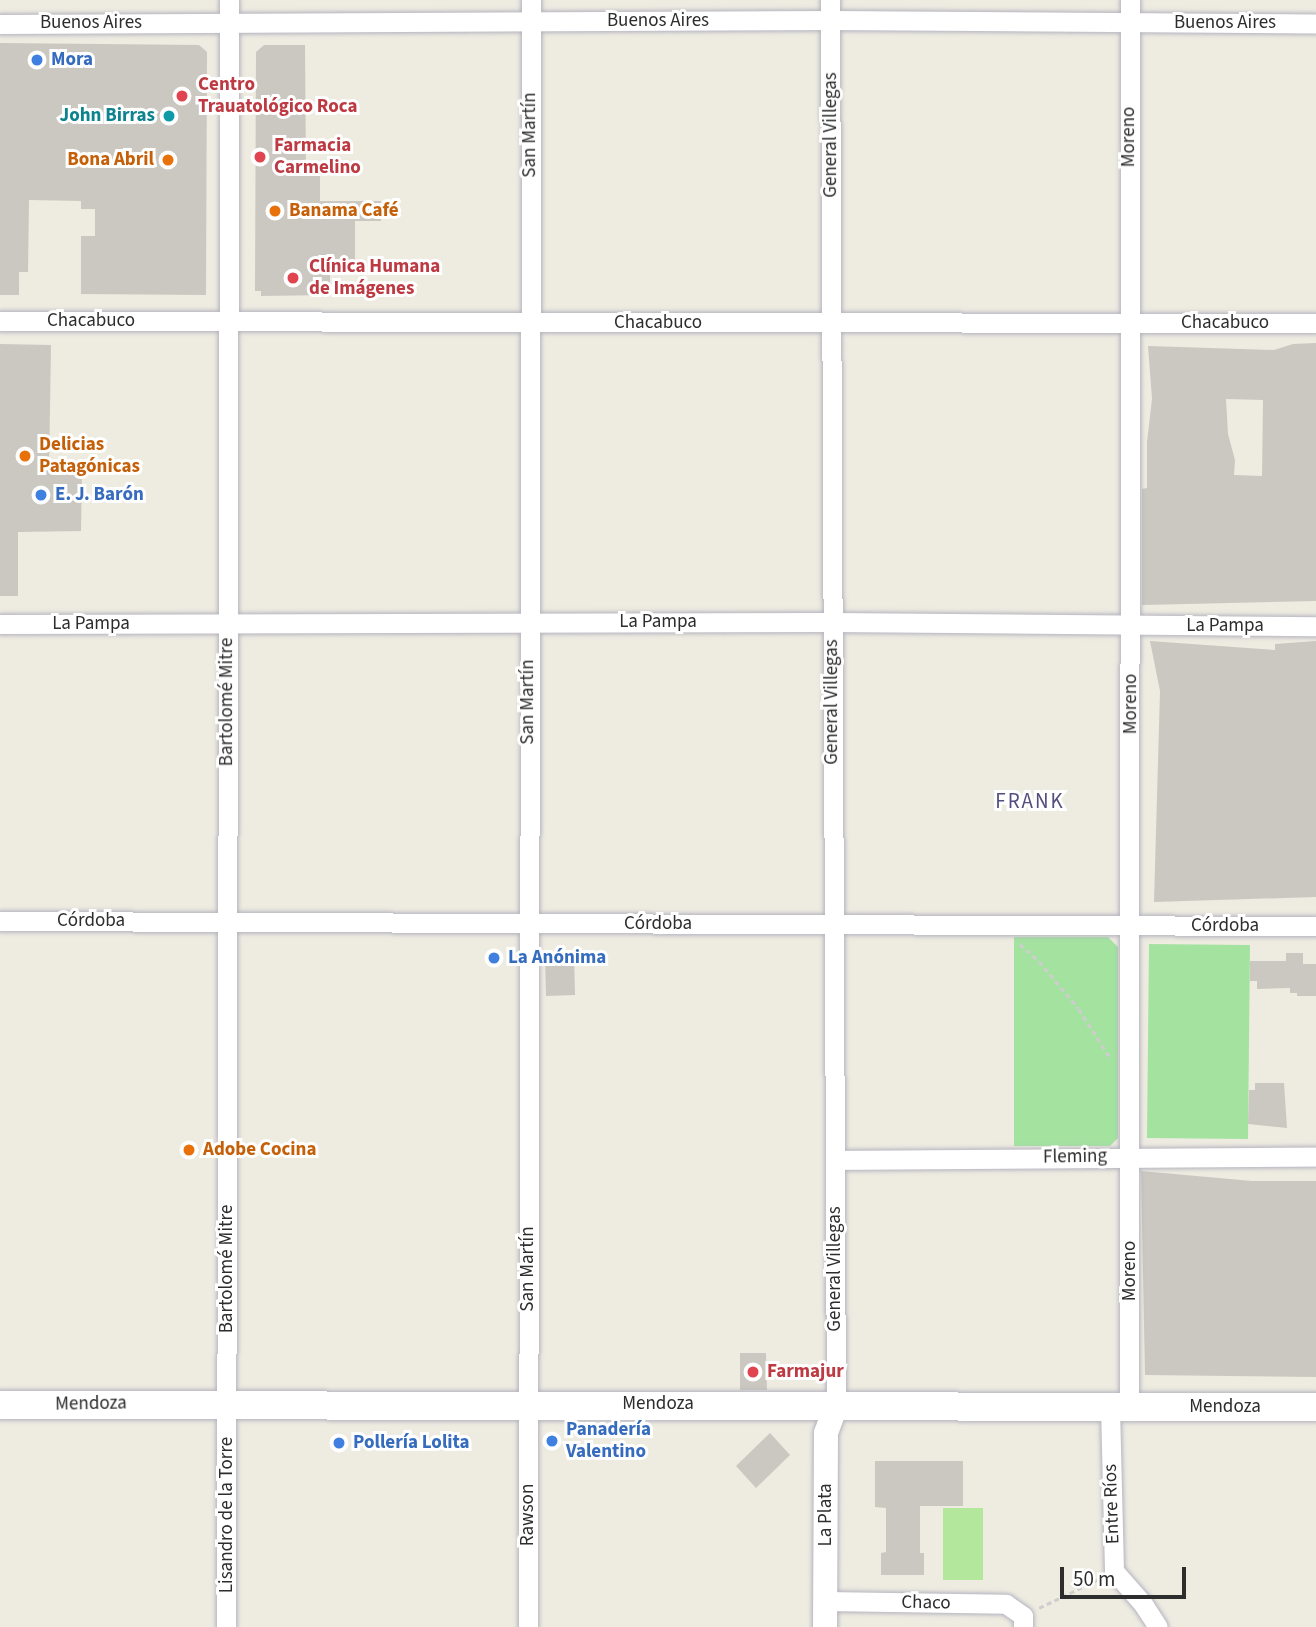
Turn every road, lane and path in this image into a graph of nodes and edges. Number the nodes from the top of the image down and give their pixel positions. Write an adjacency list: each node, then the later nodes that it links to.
1 (229, 0): 5 (street, Bartolomé Mitre)
2 (531, 0): 6 (street, San Martín)
3 (1129, 0): 8 (street, Moreno)
4 (830, 10): 6 (street, Buenos Aires); 8 (street, Buenos Aires); 12 (street, General Villegas)
5 (229, 22): 6 (street, Buenos Aires); 7 (street, Buenos Aires); 11 (street, Bartolomé Mitre)
6 (531, 22): 13 (street, San Martín)
7 (0, 23)
8 (1129, 23): 9 (street, Buenos Aires); 14 (street, Moreno)
9 (1316, 23)
10 (0, 321): 11 (street, Chacabuco)
11 (228, 321): 13 (street, Chacabuco); 17 (street, Bartolomé Mitre)
12 (832, 322): 13 (street, Chacabuco); 14 (street, Chacabuco); 16 (street, General Villegas)
13 (528, 323): 18 (street, San Martín)
14 (1129, 323): 15 (street, Chacabuco); 20 (street, Moreno)
15 (1316, 323)
16 (832, 622): 18 (street, La Pampa); 20 (street, La Pampa); 25 (street, General Villegas)
17 (227, 623): 18 (street, La Pampa); 19 (street, La Pampa); 23 (street, Bartolomé Mitre)
18 (529, 623): 24 (street, San Martín)
19 (0, 624)
20 (1130, 626): 21 (street, La Pampa); 26 (street, Moreno)
21 (1316, 626)
22 (0, 921): 23 (street, Córdoba)
23 (227, 922): 24 (street, Córdoba); 33 (street, Bartolomé Mitre)
24 (527, 924): 25 (street, Córdoba); 34 (street, San Martín)
25 (834, 925): 26 (street, Córdoba); 32 (street, General Villegas)
26 (1131, 926): 27 (street, Córdoba); 30 (street, Moreno)
27 (1316, 926)
28 (1014, 942): 29 (path)
29 (1115, 1067)
30 (1130, 1157): 31 (street, Fleming); 32 (street, Fleming); 37 (street, Moreno)
31 (1316, 1157)
32 (835, 1160): 36 (street, General Villegas)
33 (227, 1403): 34 (main road, Mendoza); 35 (main road, Mendoza); 42 (street, Lisandro de la Torre)
34 (528, 1404): 36 (main road, Mendoza); 43 (street, Rawson)
35 (0, 1405)
36 (835, 1405): 37 (main road, Mendoza); 40 (street, La Plata)
37 (1120, 1407): 38 (main road, Mendoza); 39 (street, Entre Ríos)
38 (1316, 1407)
39 (1114, 1571): 41 (path); 45 (street, Entre Ríos)
40 (825, 1601): 41 (street, Chaco); 44 (street, La Plata)
41 (1023, 1622)
42 (226, 1627)
43 (528, 1627)
44 (825, 1627)
45 (1158, 1627)

